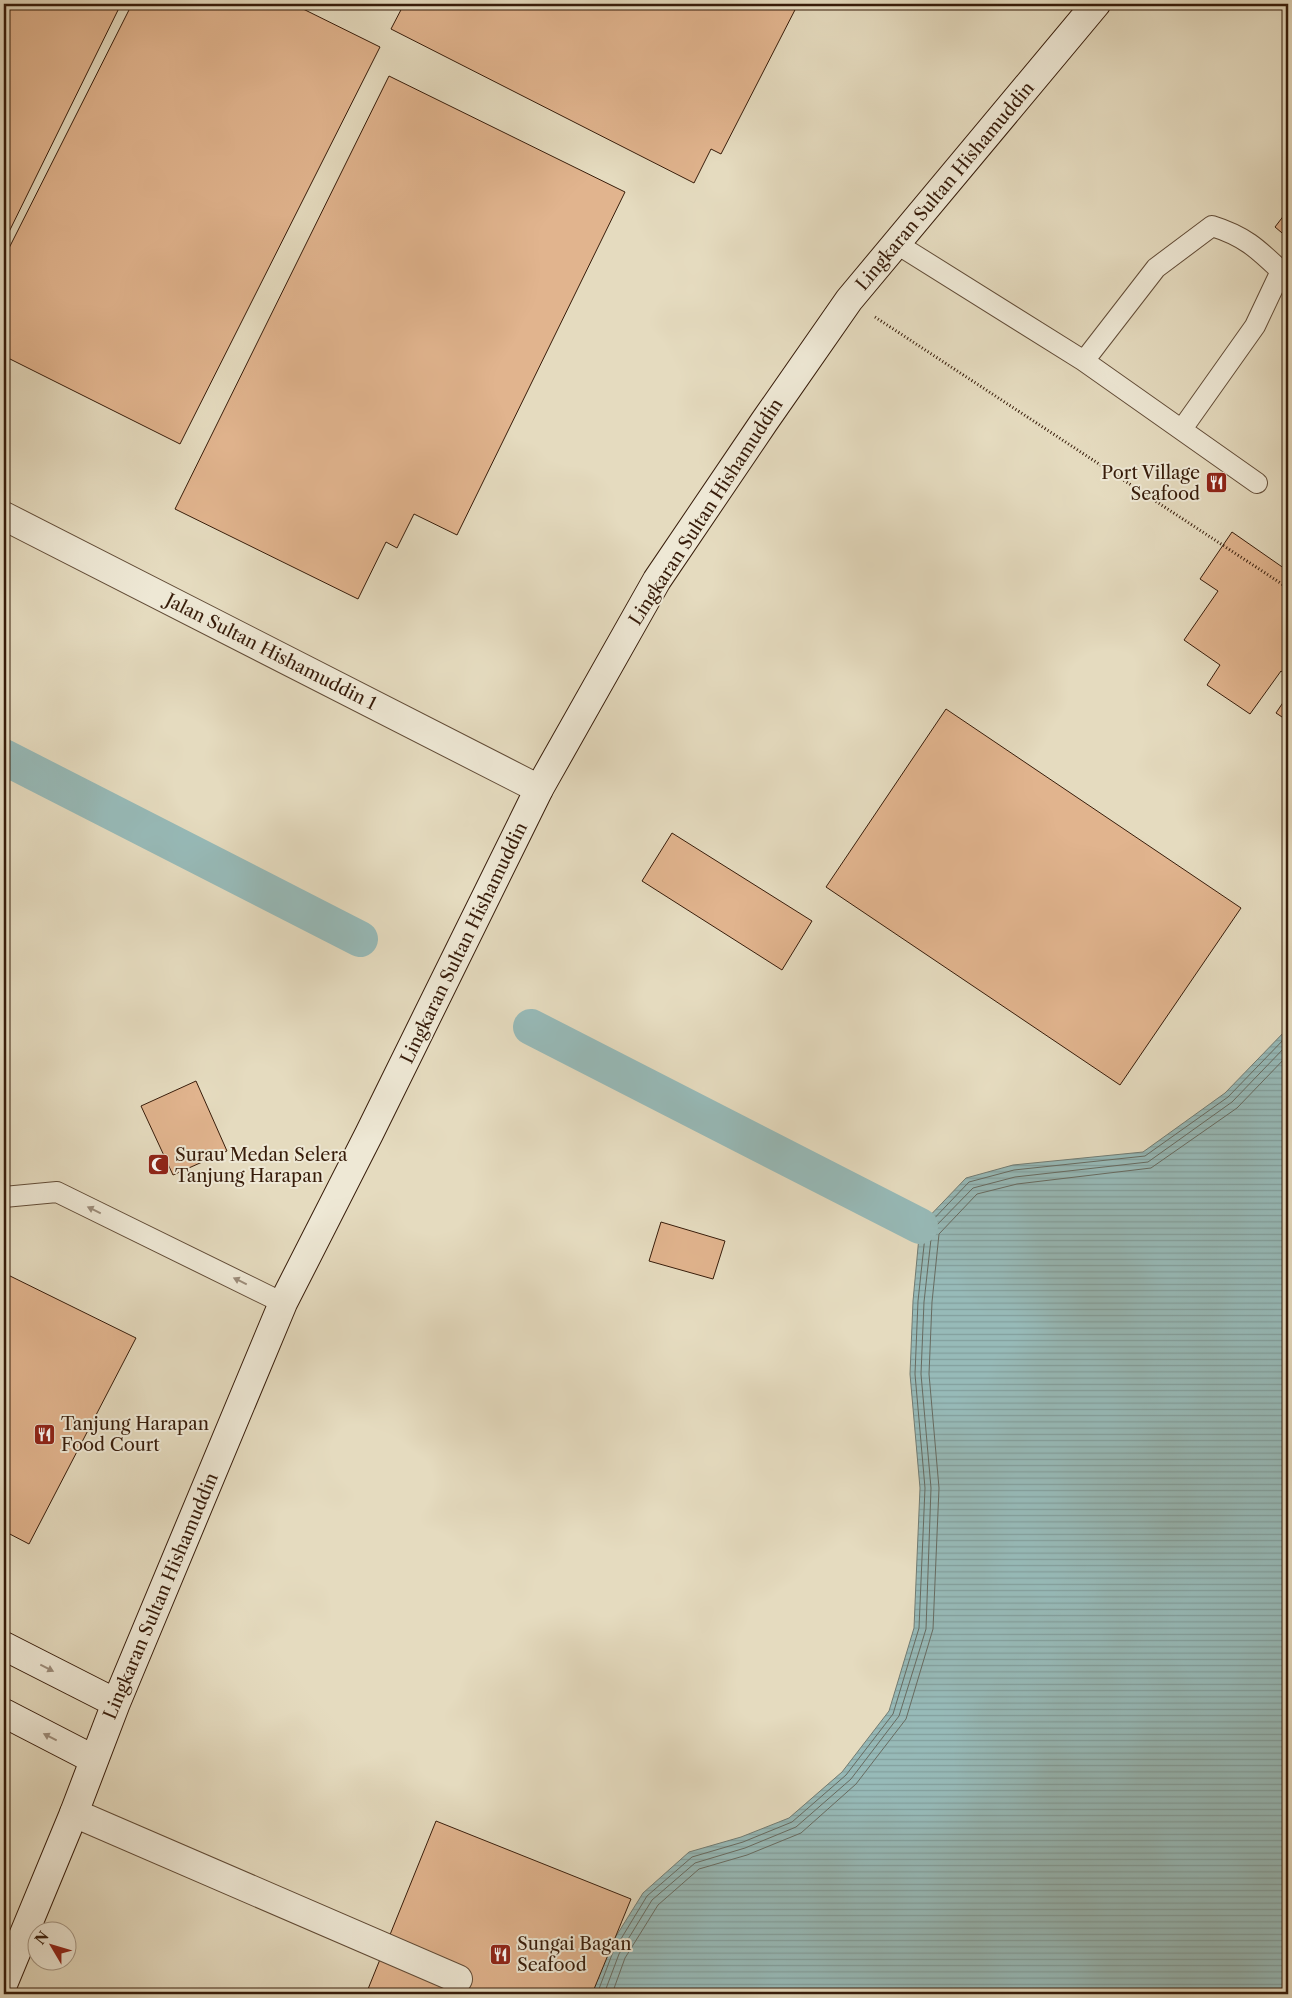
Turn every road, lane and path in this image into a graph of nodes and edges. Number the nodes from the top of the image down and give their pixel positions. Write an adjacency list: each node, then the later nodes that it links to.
1 (1096, 4): 2 (street, Lingkaran Sultan Hishamuddin)
2 (897, 244): 3 (street, Lingkaran Sultan Hishamuddin); 4 (lane)
3 (849, 300): 8 (path); 9 (street, Lingkaran Sultan Hishamuddin)
4 (1084, 361): 5 (lane); 5 (lane)
5 (1182, 429): 6 (lane)
6 (1257, 483)
7 (4, 516): 9 (street, Jalan Sultan Hishamuddin 1)
8 (1288, 588)
9 (539, 789): 11 (street, Lingkaran Sultan Hishamuddin)
10 (4, 1198): 11 (lane, one-way to 10)
11 (283, 1303): 13 (street, Lingkaran Sultan Hishamuddin)
12 (4, 1646): 13 (street, one-way to 13)
13 (116, 1703): 15 (street, Lingkaran Sultan Hishamuddin)
14 (4, 1713): 15 (street, one-way to 14)
15 (94, 1759): 16 (street, Lingkaran Sultan Hishamuddin)
16 (74, 1813): 17 (street); 18 (street, Lingkaran Sultan Hishamuddin)
17 (458, 1979)
18 (4, 1982)

